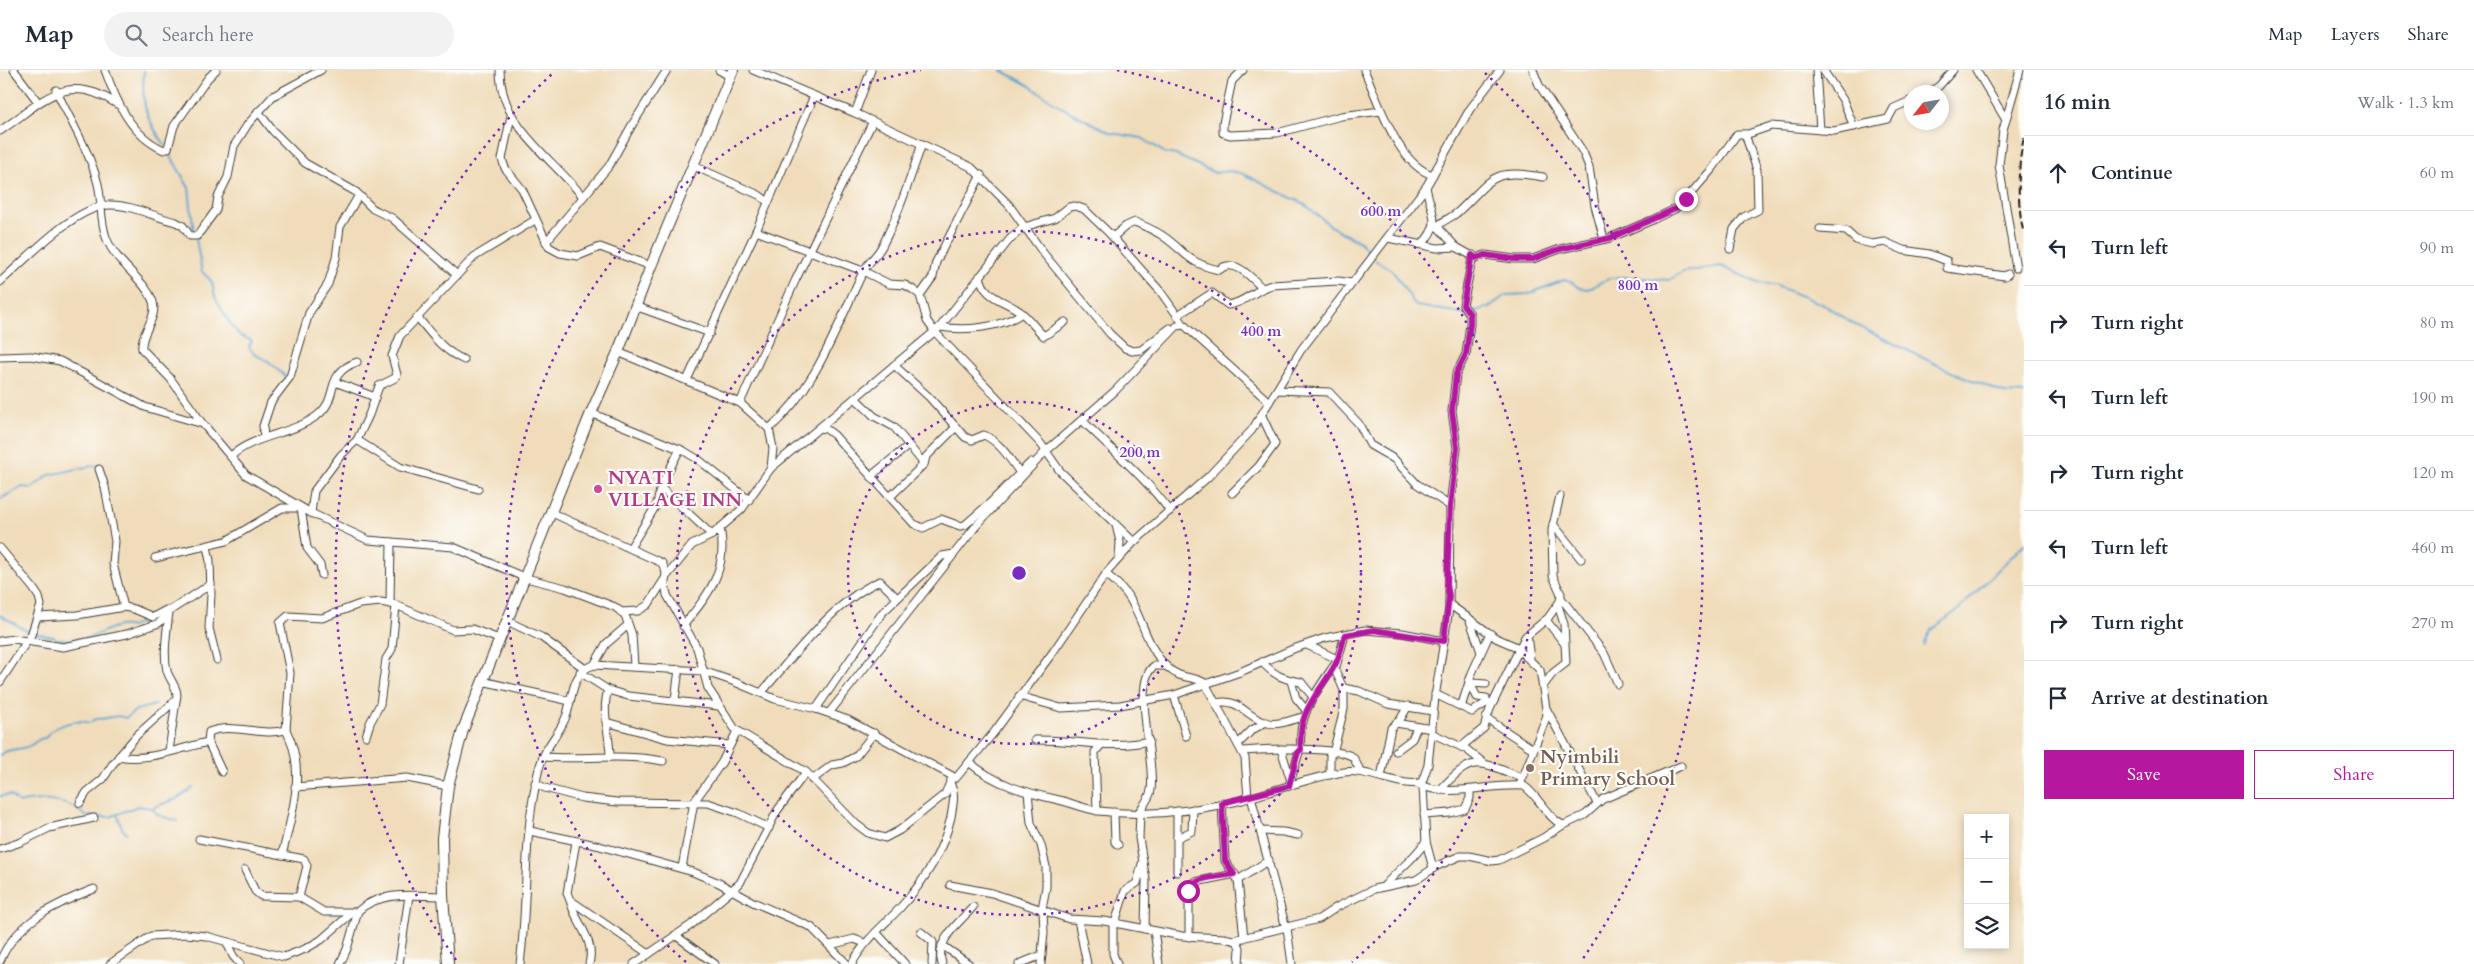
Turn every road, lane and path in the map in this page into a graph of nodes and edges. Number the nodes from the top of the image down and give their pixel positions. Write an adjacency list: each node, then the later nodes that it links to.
1 (14, 70): 25 (street)
2 (105, 70): 20 (street)
3 (216, 70): 27 (street)
4 (321, 70): 28 (street)
5 (500, 70): 31 (street)
6 (667, 70): 45 (street)
7 (719, 70): 19 (street)
8 (753, 70): 24 (street)
9 (871, 70): 30 (street)
10 (1243, 70): 29 (street)
11 (1364, 70): 29 (street)
12 (1500, 70): 41 (street)
13 (1534, 70): 55 (street)
14 (1816, 70): 35 (street)
15 (1824, 70): 34 (street)
16 (1953, 70): 21 (street)
17 (1976, 70): 32 (street)
18 (2020, 70): 32 (street)
19 (732, 73): 39 (highway)
20 (110, 84): 23 (street); 27 (street)
21 (1940, 85)
22 (56, 90): 23 (street); 25 (street); 47 (street)
23 (101, 91): 27 (street)
24 (814, 96): 30 (street); 46 (street)
25 (38, 102): 36 (street)
26 (1904, 104): 34 (street)
27 (120, 106)
28 (258, 111): 44 (street); 47 (street)
29 (1381, 111): 41 (street)
30 (855, 113): 33 (street)
31 (511, 116): 45 (street); 48 (street)
32 (2006, 120): 63 (street)
33 (872, 123): 38 (street); 60 (street)
34 (1854, 127): 35 (street)
35 (1820, 130): 37 (street)
36 (0, 131)
37 (1745, 134): 55 (street); 59 (street)
38 (922, 144): 40 (street); 64 (street)
39 (694, 166): 46 (street); 62 (highway)
40 (981, 175): 50 (street); 71 (street)
41 (1433, 175): 43 (street)
42 (1543, 177): 49 (street)
43 (1426, 186): 49 (street); 54 (street)
44 (359, 195): 66 (street); 99 (street)
45 (583, 197): 56 (street)
46 (768, 202): 52 (street)
47 (100, 207): 68 (street); 95 (street)
48 (536, 220): 56 (street); 66 (street)
49 (1436, 226): 57 (street); 58 (street)
50 (1024, 227): 53 (street); 67 (street); 77 (street)
51 (1820, 229): 65 (street)
52 (756, 231): 60 (street); 79 (street)
53 (1113, 237): 70 (street); 74 (street)
54 (1388, 238): 57 (street); 69 (street)
55 (1604, 239): 61 (street)
56 (546, 242): 62 (street)
57 (1422, 244): 58 (street)
58 (1456, 247): 61 (street)
59 (1730, 250)
60 (811, 251): 64 (street); 91 (street)
61 (1472, 255): 116 (street)
62 (651, 266): 72 (highway)
63 (2016, 268)
64 (863, 271): 71 (street); 98 (street)
65 (2008, 274)
66 (457, 275): 75 (street)
67 (980, 276): 73 (street); 78 (street)
68 (0, 282)
69 (1352, 284): 70 (street); 87 (street)
70 (1262, 288): 74 (street)
71 (920, 295): 78 (street)
72 (635, 306): 79 (street); 80 (highway)
73 (1022, 313): 76 (street); 78 (street)
74 (1178, 316): 77 (street)
75 (418, 318): 82 (street); 88 (street)
76 (1065, 322)
77 (1183, 324): 90 (street); 94 (street)
78 (937, 330): 84 (street); 103 (street)
79 (710, 334): 85 (street)
80 (618, 352): 85 (street); 92 (highway)
81 (0, 357): 95 (street)
82 (464, 360)
83 (357, 362): 86 (street)
84 (894, 365): 89 (street); 96 (street)
85 (687, 380): 91 (street)
86 (335, 382): 88 (street); 99 (street)
87 (1277, 390): 90 (street); 116 (street)
88 (375, 397): 100 (street)
89 (855, 398): 97 (street); 101 (street)
90 (1269, 402): 93 (street)
91 (740, 403): 98 (street)
92 (590, 413): 102 (street); 120 (highway)
93 (1262, 416): 112 (street); 118 (street)
94 (1083, 421): 103 (street); 118 (street)
95 (203, 424): 104 (street)
96 (956, 427): 105 (street); 108 (street)
97 (819, 428): 106 (street); 109 (street)
98 (769, 429): 106 (street)
99 (264, 438): 104 (street)
100 (357, 440): 111 (street); 119 (street)
101 (908, 446): 105 (street); 109 (street)
102 (680, 449): 110 (street); 115 (street)
103 (1044, 449): 108 (street); 122 (street); 132 (street)
104 (231, 456): 117 (street)
105 (924, 464): 113 (street)
106 (771, 468): 115 (street)
107 (99, 469): 145 (street)
108 (1020, 473): 113 (street)
109 (871, 476): 113 (street)
110 (660, 488): 124 (street); 130 (street)
111 (478, 489)
112 (1232, 493)
113 (891, 496)
114 (1560, 496): 121 (street)
115 (749, 500): 123 (street)
116 (1450, 506): 144 (street)
117 (301, 508): 119 (street); 128 (street); 137 (street)
118 (1170, 511): 126 (street)
119 (311, 513): 125 (street)
120 (552, 513): 130 (street); 139 (highway)
121 (1553, 524): 127 (street); 131 (street)
122 (1116, 525): 126 (street); 134 (street)
123 (720, 528): 124 (street); 153 (street)
124 (712, 535): 138 (street)
125 (391, 542): 139 (street); 143 (street)
126 (1134, 542): 134 (street)
127 (1569, 544): 131 (street); 135 (street)
128 (207, 546): 133 (street); 140 (street)
129 (0, 548): 148 (street)
130 (630, 548): 138 (street)
131 (1553, 550): 142 (street)
132 (954, 554): 141 (street); 202 (street)
133 (155, 558)
134 (1119, 558): 136 (street)
135 (1580, 559)
136 (1106, 574): 171 (street); 188 (street)
137 (322, 575)
138 (666, 577): 147 (street); 153 (street)
139 (526, 578): 147 (street); 151 (highway)
140 (210, 584): 146 (street); 166 (street)
141 (897, 598): 185 (street); 199 (street)
142 (1559, 601): 150 (street); 161 (street); 181 (street)
143 (393, 604): 157 (street); 209 (street); 213 (street)
144 (1449, 604): 149 (street); 159 (street)
145 (124, 607): 146 (street); 148 (street)
146 (170, 611): 158 (street); 190 (street)
147 (621, 612): 152 (street)
148 (38, 617): 158 (street)
149 (1470, 618): 154 (street); 164 (street)
150 (1546, 620): 156 (street); 161 (street)
151 (507, 621): 157 (highway); 173 (street)
152 (628, 625): 169 (street); 170 (street)
153 (683, 626): 174 (street)
154 (1490, 633): 163 (street); 164 (street)
155 (1345, 635): 159 (street); 162 (street); 168 (street)
156 (1527, 635): 163 (street); 165 (street)
157 (499, 640): 175 (highway)
158 (27, 641): 160 (street); 177 (street)
159 (1444, 641): 186 (street)
160 (0, 642)
161 (1565, 644): 182 (street)
162 (1306, 645): 167 (street); 168 (street)
163 (1519, 649): 165 (street); 195 (street)
164 (1481, 652): 178 (street)
165 (1531, 659): 182 (street)
166 (216, 660)
167 (1262, 662): 176 (street); 179 (street)
168 (1336, 662): 183 (street); 189 (street)
169 (594, 664): 170 (street); 173 (street)
170 (634, 666): 172 (street)
171 (1166, 666): 179 (street); 193 (street)
172 (679, 669): 174 (street); 191 (street)
173 (582, 670): 184 (street); 192 (street)
174 (703, 671): 185 (street); 196 (street)
175 (482, 681): 192 (street); 247 (highway)
176 (1291, 681): 189 (street); 203 (street)
177 (0, 682)
178 (1471, 682): 180 (street); 195 (street); 198 (street)
179 (1205, 683): 187 (street); 194 (street)
180 (1486, 684)
181 (1618, 684)
182 (1542, 686): 200 (street)
183 (1344, 688): 197 (street); 228 (street)
184 (608, 690): 191 (street); 205 (street)
185 (762, 693): 199 (street)
186 (1435, 694): 198 (street); 201 (street)
187 (1174, 695): 193 (street); 214 (street)
188 (1019, 696): 193 (street); 233 (street)
189 (1313, 696): 203 (street)
190 (176, 700): 225 (street); 229 (street)
191 (675, 700): 196 (street)
192 (570, 701): 230 (street)
193 (1143, 702): 216 (street)
194 (1217, 702): 206 (street); 218 (street)
195 (1489, 703): 198 (street); 204 (street)
196 (720, 706): 210 (street)
197 (1408, 706): 201 (street); 207 (street)
198 (1460, 707)
199 (816, 709): 202 (street)
200 (1547, 710): 224 (street); 256 (street)
201 (1433, 711): 211 (street)
202 (829, 713): 212 (street)
203 (1305, 713): 206 (street); 223 (street)
204 (1486, 718): 221 (street); 224 (street)
205 (606, 722): 220 (street); 231 (street)
206 (1266, 722): 218 (street)
207 (1396, 722): 208 (street); 240 (street)
208 (1417, 727): 211 (street); 227 (street)
209 (286, 730): 217 (street); 248 (street)
210 (737, 731): 220 (street); 237 (street)
211 (1431, 731): 221 (street); 246 (street)
212 (874, 733): 241 (street); 242 (street)
213 (366, 736)
214 (1186, 736)
215 (1034, 740): 219 (street)
216 (1149, 741): 219 (street); 261 (street)
217 (208, 742): 225 (street); 236 (street)
218 (1239, 743): 226 (street)
219 (1101, 744): 258 (street)
220 (730, 745): 253 (street)
221 (1461, 747): 234 (street)
222 (1281, 749): 223 (street); 226 (street); 245 (street)
223 (1300, 749): 228 (street); 245 (street)
224 (1533, 749): 243 (street)
225 (169, 751): 229 (street)
226 (1243, 751): 252 (street)
227 (1396, 751)
228 (1332, 753): 238 (street); 239 (street)
229 (119, 756): 254 (street)
230 (543, 757): 231 (street); 244 (street)
231 (610, 757): 232 (street)
232 (663, 761)
233 (969, 762): 242 (street); 251 (street)
234 (1485, 764): 243 (street); 249 (street)
235 (1681, 766): 256 (street)
236 (222, 772)
237 (806, 772): 241 (street); 265 (street)
238 (1361, 772): 239 (street); 240 (street)
239 (1330, 775): 245 (street)
240 (1381, 777): 246 (street)
241 (812, 780): 242 (street)
242 (951, 781): 299 (street)
243 (1521, 782): 250 (street); 264 (street)
244 (535, 784): 253 (street); 266 (street)
245 (1290, 784): 252 (street)
246 (1420, 785): 249 (street); 262 (street)
247 (448, 786): 248 (street); 288 (highway)
248 (295, 787): 275 (street)
249 (1440, 790): 250 (street)
250 (1470, 790): 262 (street)
251 (1028, 792): 258 (street); 292 (street)
252 (1250, 797): 255 (street); 267 (street)
253 (694, 802): 265 (street); 278 (street)
254 (80, 803)
255 (1222, 803): 257 (street); 282 (street)
256 (1597, 803): 264 (street)
257 (1193, 809): 259 (street); 269 (street)
258 (1097, 810): 260 (street)
259 (1177, 811): 261 (street); 269 (street)
260 (1114, 812): 261 (street); 273 (street)
261 (1139, 813): 276 (street)
262 (1424, 815): 271 (street)
263 (94, 818): 274 (street)
264 (1563, 825): 279 (street)
265 (769, 828): 286 (street)
266 (530, 831): 272 (street); 318 (street)
267 (1261, 831): 268 (street); 277 (street)
268 (1298, 835)
269 (1177, 838): 281 (street)
270 (199, 839): 275 (street)
271 (1426, 841): 279 (street); 284 (street)
272 (576, 842): 278 (street); 290 (street)
273 (1118, 845)
274 (0, 849)
275 (282, 855): 289 (street)
276 (1143, 860): 295 (street); 297 (street)
277 (1269, 860): 282 (street); 296 (street)
278 (682, 868): 286 (street)
279 (1433, 868): 284 (street)
280 (245, 870): 289 (street)
281 (1178, 872)
282 (1236, 877): 302 (street); 303 (street)
283 (950, 885): 292 (street)
284 (1385, 885): 296 (street)
285 (94, 889): 311 (street)
286 (733, 890): 301 (street); 307 (street)
287 (409, 896): 288 (street); 293 (street); 316 (street)
288 (443, 896): 317 (highway)
289 (299, 897): 293 (street)
290 (570, 900): 309 (street); 319 (street)
291 (973, 906): 308 (street)
292 (1042, 910): 294 (street); 310 (street)
293 (356, 912): 305 (street); 315 (street)
294 (1078, 920): 295 (street); 329 (street)
295 (1114, 923): 297 (street); 330 (street)
296 (1286, 928): 303 (street); 333 (street)
297 (1145, 929): 298 (street)
298 (1154, 931): 302 (street); 331 (street)
299 (876, 932): 306 (street); 323 (street)
300 (921, 932): 324 (street)
301 (675, 935): 309 (street); 320 (street)
302 (1189, 937): 304 (street)
303 (1244, 938): 304 (street)
304 (1234, 940): 332 (street)
305 (227, 943): 313 (street); 314 (street)
306 (865, 944): 307 (street); 322 (street)
307 (830, 945): 321 (street)
308 (942, 945): 325 (street); 326 (street)
309 (649, 954): 312 (street)
310 (1042, 955): 327 (street); 328 (street)
311 (0, 961)
312 (638, 963)
313 (110, 964)
314 (240, 964)
315 (340, 964)
316 (399, 964)
317 (448, 964)
318 (520, 964)
319 (589, 964)
320 (715, 964)
321 (847, 964)
322 (852, 964)
323 (905, 964)
324 (932, 964)
325 (942, 964)
326 (969, 964)
327 (1019, 964)
328 (1041, 964)
329 (1087, 964)
330 (1116, 964)
331 (1159, 964)
332 (1239, 964)
333 (1292, 964)

